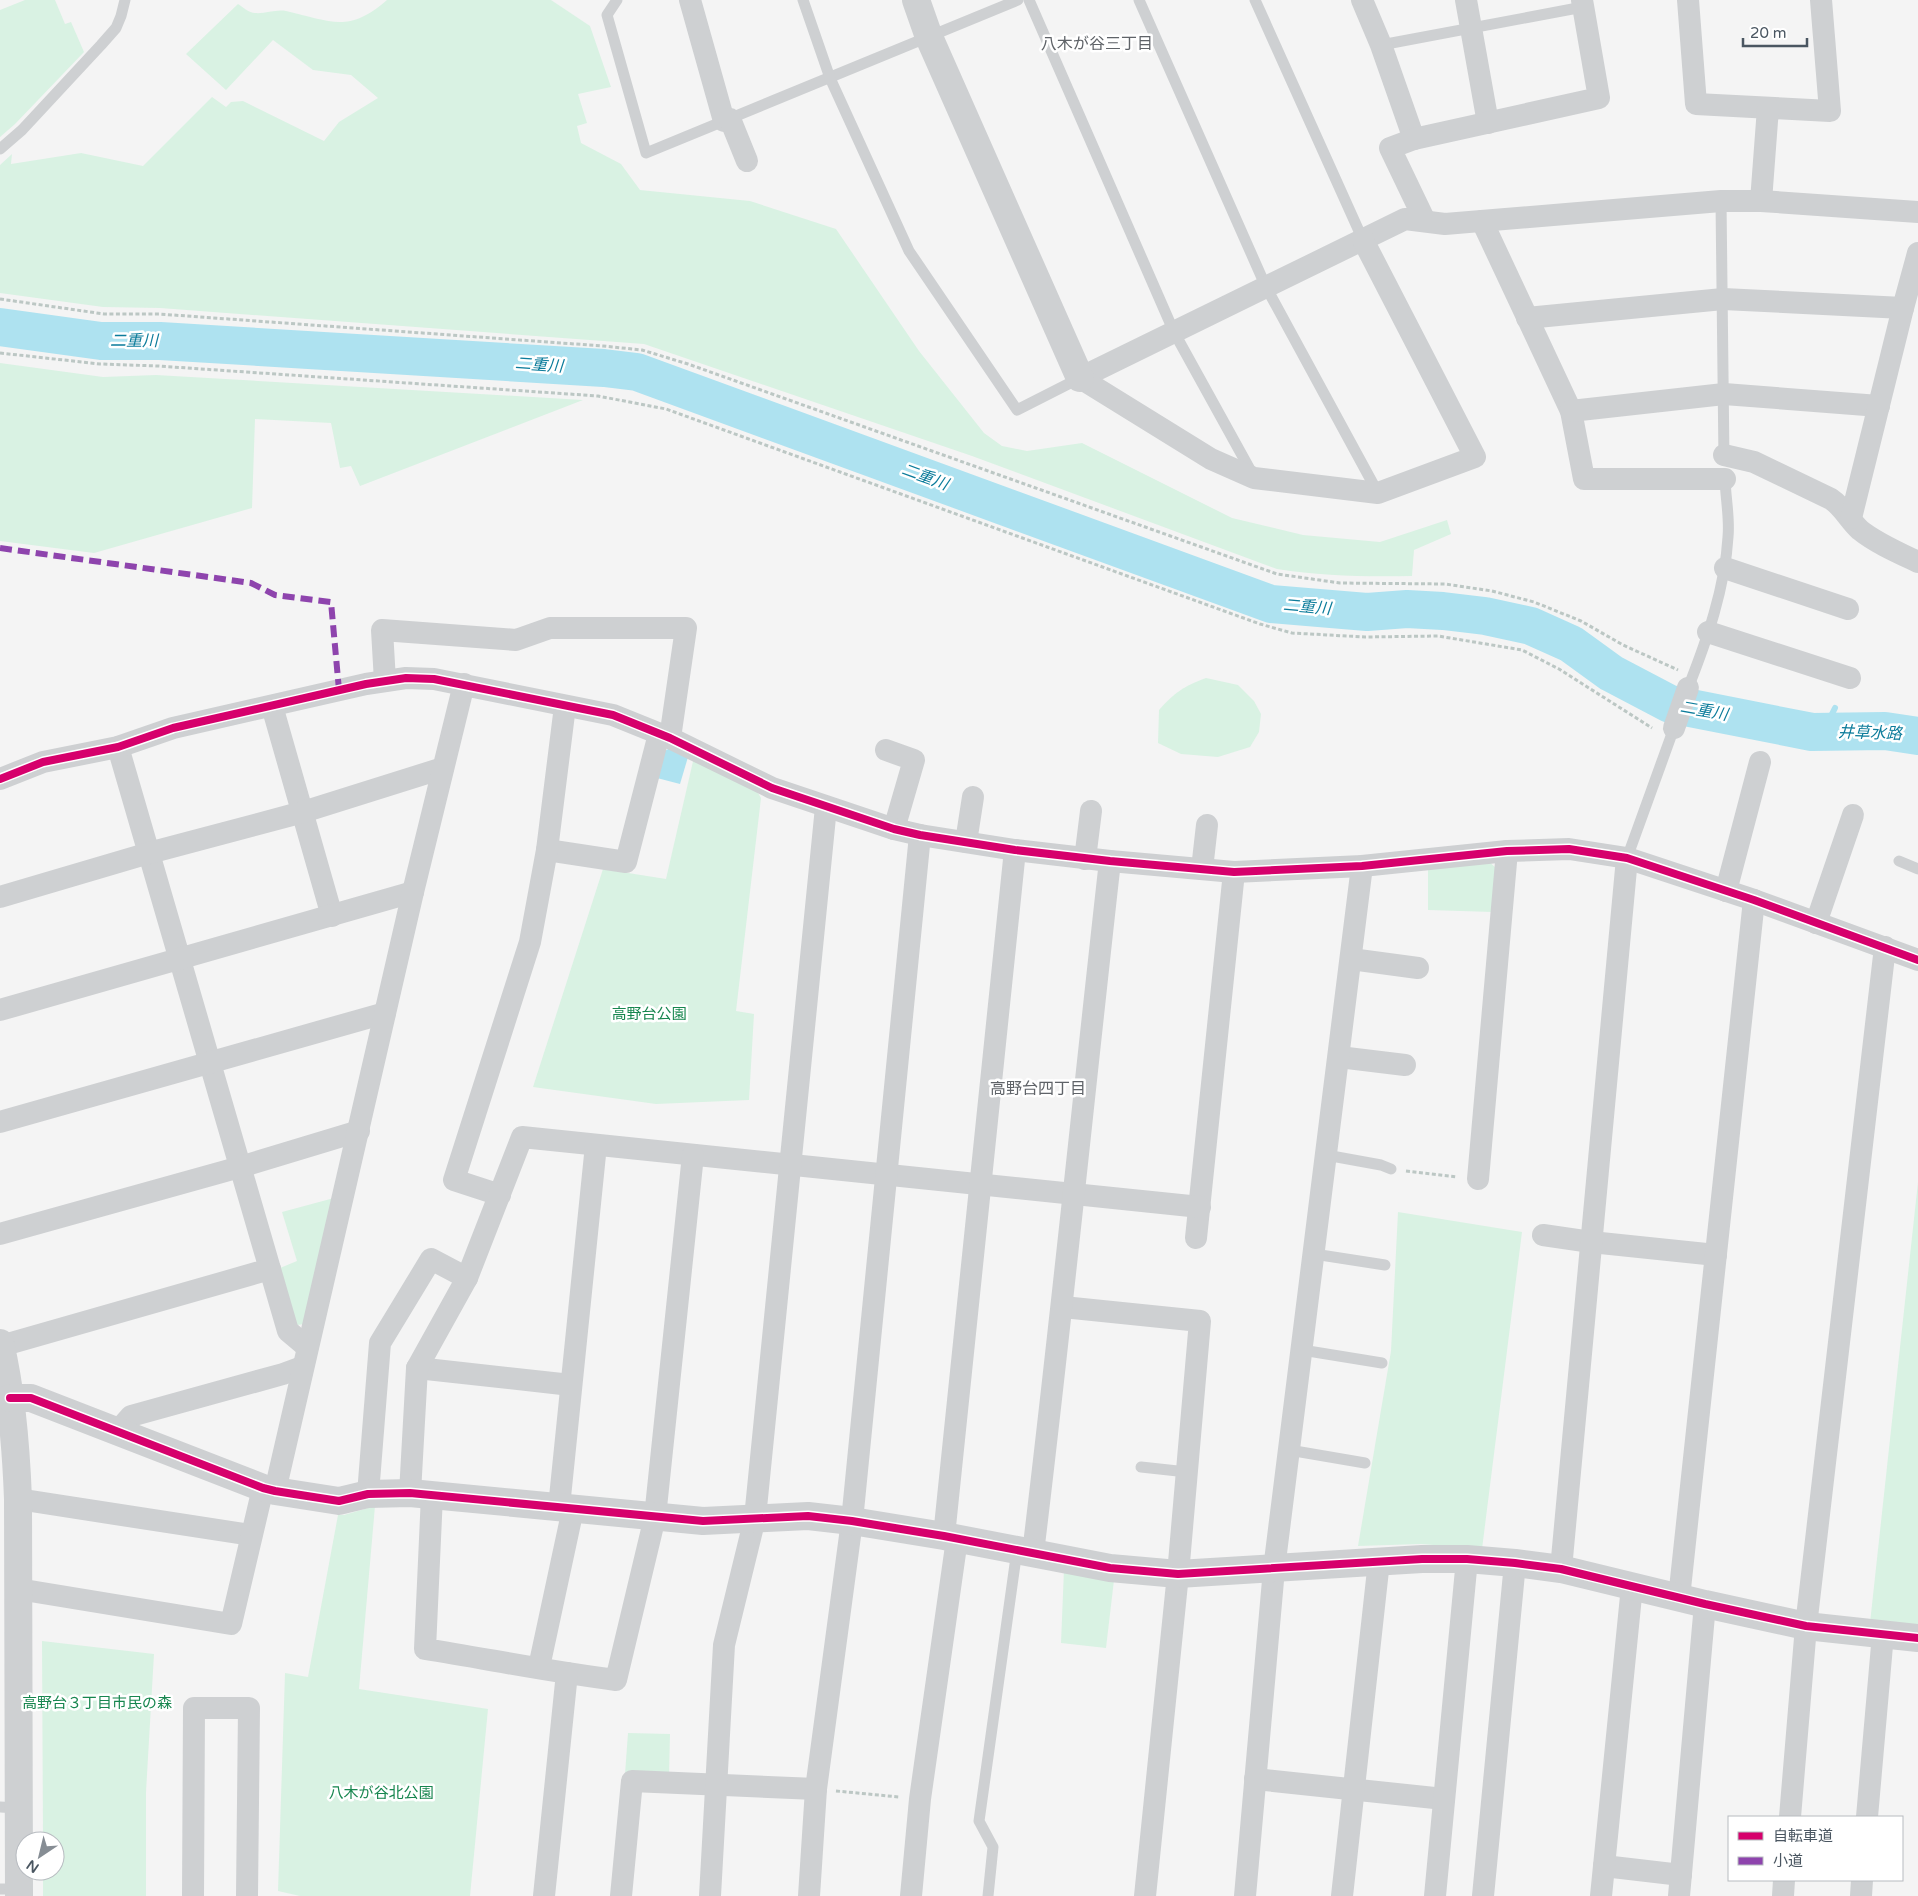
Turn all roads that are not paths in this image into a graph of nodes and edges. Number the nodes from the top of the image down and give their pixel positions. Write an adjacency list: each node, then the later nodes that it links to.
1 (125, 0): 23 (lane)
2 (618, 0): 20 (lane)
3 (690, 0): 20 (street)
4 (803, 0): 18 (lane)
5 (916, 0): 16 (street)
6 (1018, 0): 16 (lane)
7 (1029, 0): 36 (lane)
8 (1139, 0): 32 (lane)
9 (1255, 0): 30 (lane)
10 (1362, 0): 17 (street)
11 (1466, 0): 15 (street)
12 (1688, 0): 19 (street)
13 (1821, 0): 19 (street)
14 (1582, 4): 15 (lane); 21 (street)
15 (1471, 28): 17 (lane); 21 (street)
16 (929, 37): 18 (lane); 37 (street)
17 (1381, 44): 22 (street)
18 (830, 78): 20 (lane); 37 (lane)
19 (1768, 108): 25 (street)
20 (727, 120): 24 (street)
21 (1488, 123): 22 (street)
22 (1414, 139): 28 (street)
23 (0, 149)
24 (747, 161)
25 (1761, 201): 26 (street); 27 (street)
26 (1722, 202): 29 (street); 33 (lane)
27 (1918, 212)
28 (1425, 221): 29 (street); 30 (street)
29 (1482, 221): 35 (street)
30 (1363, 240): 32 (street); 44 (street)
31 (1918, 253): 34 (street)
32 (1266, 287): 36 (street); 44 (lane)
33 (1723, 299): 34 (street); 35 (street); 38 (lane)
34 (1903, 308): 39 (street)
35 (1526, 318): 40 (street)
36 (1174, 332): 37 (street); 42 (lane)
37 (1080, 378): 42 (street)
38 (1724, 394): 39 (street); 40 (street); 41 (lane)
39 (1879, 406): 45 (street)
40 (1570, 410): 43 (street)
41 (1724, 455): 43 (lane); 45 (street)
42 (1254, 478): 44 (street)
43 (1725, 479): 47 (lane)
44 (1378, 493)
45 (1851, 518): 46 (street)
46 (1918, 562)
47 (1725, 568): 48 (street); 49 (lane)
48 (1848, 609)
49 (1708, 632): 50 (street); 52 (lane)
50 (1850, 678)
51 (385, 681): 53 (street); 54 (street); 57 (street)
52 (1690, 683): 56 (street)
53 (464, 684): 55 (street); 61 (street)
54 (272, 706): 58 (street); 66 (street)
55 (565, 706): 57 (street); 72 (street)
56 (1672, 734): 76 (lane)
57 (665, 736): 64 (street); 72 (street)
58 (118, 747): 62 (street); 75 (street)
59 (886, 750): 69 (street)
60 (1760, 762): 84 (street)
61 (443, 768): 66 (street); 85 (street)
62 (0, 779)
63 (973, 798): 71 (street)
64 (826, 808): 69 (street); 105 (street)
65 (1091, 811): 77 (street)
66 (303, 812): 75 (street); 88 (street)
67 (1853, 816): 89 (street)
68 (1207, 825): 81 (street)
69 (894, 829): 70 (street)
70 (920, 834): 71 (street); 108 (street)
71 (966, 842): 73 (street)
72 (547, 850): 112 (street)
73 (1014, 850): 77 (street); 110 (street)
74 (1507, 851): 76 (street); 80 (street); 109 (street)
75 (149, 853): 86 (street); 91 (street)
76 (1627, 858): 84 (street); 117 (street)
77 (1085, 859): 78 (street)
78 (1110, 861): 81 (street); 111 (street)
79 (1899, 861): 82 (lane)
80 (1362, 866): 83 (street); 92 (street)
81 (1202, 869): 83 (street)
82 (1918, 869)
83 (1234, 872): 113 (street)
84 (1726, 891): 87 (street)
85 (413, 892): 88 (street); 96 (street)
86 (0, 897)
87 (1754, 900): 89 (street); 119 (street)
88 (332, 916): 91 (street)
89 (1816, 923): 90 (street)
90 (1885, 947): 93 (street); 156 (street)
91 (180, 959): 95 (street); 98 (street)
92 (1351, 959): 94 (street); 97 (street)
93 (1918, 960)
94 (1418, 968)
95 (0, 1010)
96 (384, 1013): 98 (street); 101 (street)
97 (1339, 1057): 99 (street); 104 (street)
98 (210, 1063): 100 (street); 106 (street)
99 (1405, 1065)
100 (0, 1122)
101 (359, 1131): 106 (street); 126 (street)
102 (596, 1145): 103 (street); 112 (street); 129 (street)
103 (693, 1155): 105 (street); 141 (street)
104 (1326, 1155): 107 (lane); 118 (street)
105 (791, 1165): 108 (street); 142 (street)
106 (240, 1167): 114 (street); 121 (street)
107 (1391, 1169)
108 (886, 1175): 110 (street); 143 (street)
109 (1478, 1179)
110 (980, 1185): 111 (street); 145 (street)
111 (1073, 1194): 113 (street); 123 (street)
112 (500, 1195): 122 (street)
113 (1200, 1207): 116 (street)
114 (0, 1234)
115 (1543, 1234): 117 (street)
116 (1196, 1238)
117 (1591, 1242): 119 (street); 151 (street)
118 (1314, 1254): 120 (lane); 125 (street)
119 (1716, 1255): 155 (street)
120 (1385, 1265)
121 (270, 1269): 124 (street); 126 (street)
122 (467, 1278): 128 (street); 137 (street)
123 (1062, 1307): 135 (street); 146 (street)
124 (0, 1344): 130 (street)
125 (1302, 1350): 127 (lane); 132 (street)
126 (305, 1357): 131 (street); 136 (street)
127 (1382, 1363)
128 (417, 1368): 129 (street); 138 (street)
129 (570, 1385): 140 (street)
130 (10, 1398): 131 (street); 139 (street)
131 (116, 1432): 136 (street)
132 (1289, 1450): 133 (lane); 150 (street)
133 (1365, 1463)
134 (1140, 1467): 135 (lane)
135 (1187, 1472): 152 (street)
136 (269, 1490): 137 (street); 144 (street)
137 (368, 1494): 138 (street)
138 (421, 1494): 140 (street); 159 (street)
139 (18, 1499): 144 (street); 154 (street)
140 (566, 1508): 141 (street); 159 (street)
141 (655, 1517): 142 (street); 160 (street)
142 (755, 1518): 143 (street); 162 (street)
143 (852, 1521): 145 (street); 163 (street)
144 (251, 1535): 154 (street)
145 (950, 1538): 146 (street); 180 (street)
146 (1025, 1552): 152 (street); 181 (lane)
147 (1467, 1559): 148 (street); 149 (street); 165 (street)
148 (1379, 1561): 150 (street); 164 (street)
149 (1515, 1563): 151 (street); 186 (street)
150 (1274, 1569): 152 (street); 161 (street)
151 (1561, 1569): 153 (street)
152 (1178, 1574): 182 (street)
153 (1632, 1586): 155 (street); 169 (street)
154 (18, 1589): 166 (street)
155 (1692, 1601): 156 (street); 172 (street)
156 (1806, 1626): 157 (street); 167 (street)
157 (1883, 1634): 158 (street); 168 (street)
158 (1918, 1638)
159 (540, 1667): 160 (street)
160 (567, 1674): 176 (street)
161 (1256, 1779): 164 (street); 183 (street)
162 (715, 1785): 163 (street); 177 (street); 178 (street)
163 (816, 1789): 179 (street)
164 (1354, 1789): 165 (street); 184 (street)
165 (1444, 1799): 185 (street)
166 (9, 1808): 173 (street)
167 (1790, 1816)
168 (1868, 1816)
169 (1604, 1866): 172 (street); 187 (street)
170 (1784, 1881): 188 (street)
171 (1862, 1881): 189 (street)
172 (1680, 1886)
173 (12, 1891)
174 (193, 1896): 175 (street)
175 (247, 1896)
176 (544, 1896)
177 (621, 1896)
178 (710, 1896)
179 (809, 1896)
180 (912, 1896)
181 (988, 1896)
182 (1145, 1896)
183 (1245, 1896)
184 (1342, 1896)
185 (1435, 1896)
186 (1483, 1896)
187 (1601, 1896)
188 (1783, 1896)
189 (1861, 1896)

